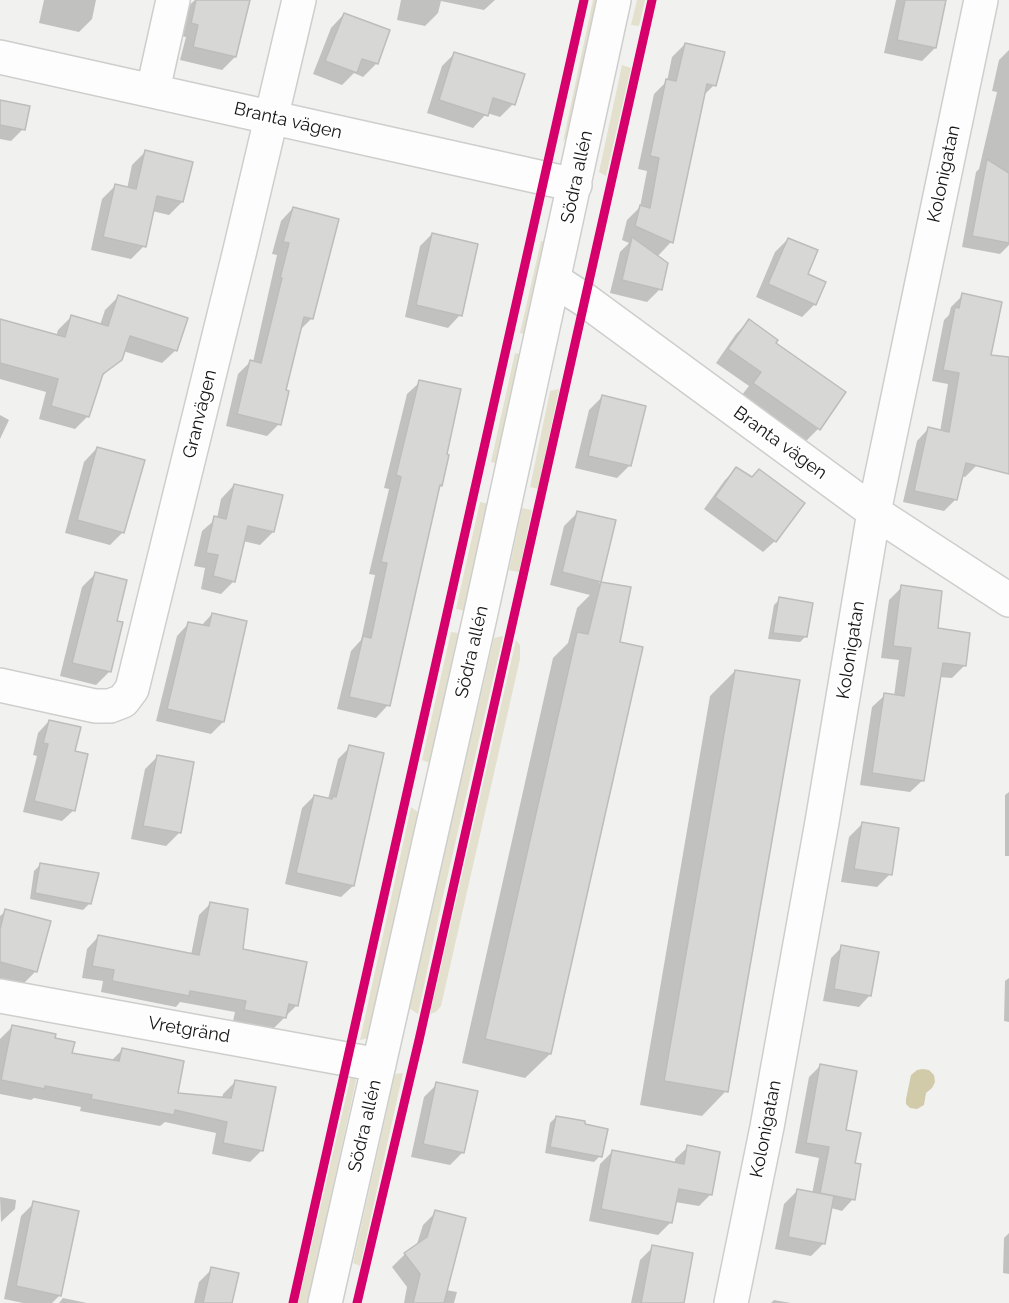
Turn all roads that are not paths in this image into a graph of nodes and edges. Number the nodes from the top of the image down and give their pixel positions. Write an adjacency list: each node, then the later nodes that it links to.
1 (173, 0): 6 (street)
2 (299, 0): 7 (street, Granvägen)
3 (614, 0): 8 (street, Södra allén)
4 (981, 0): 10 (street, Kolonigatan)
5 (0, 57): 6 (street, Branta vägen)
6 (153, 90): 7 (street, Branta vägen)
7 (272, 117): 8 (street, Branta vägen); 12 (street, Granvägen)
8 (575, 186): 9 (street, Södra allén)
9 (554, 280): 10 (street, Branta vägen); 14 (street, Södra allén)
10 (874, 512): 11 (street, Branta vägen); 16 (street, Kolonigatan)
11 (1009, 600)
12 (0, 685)
13 (0, 996): 14 (street, Vretgränd)
14 (379, 1065): 15 (street, Södra allén)
15 (325, 1303)
16 (731, 1303)

